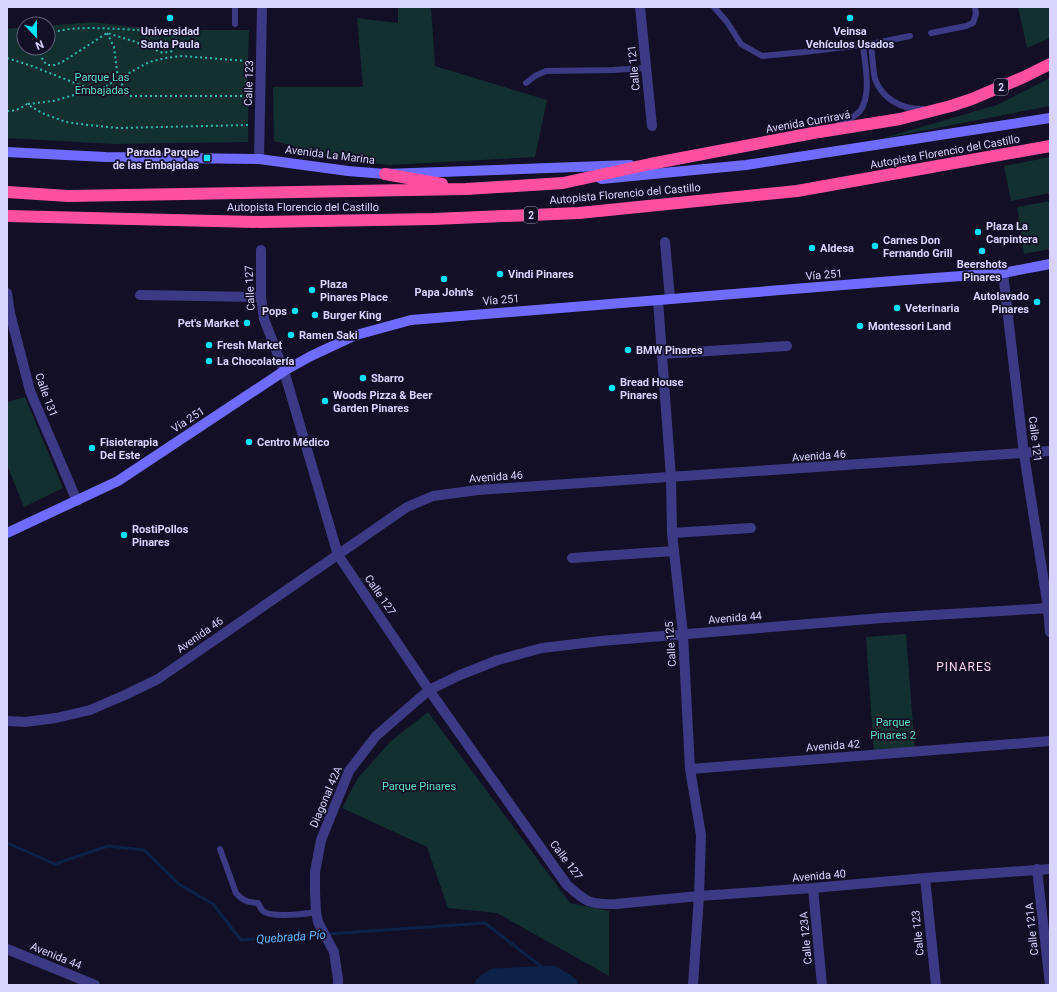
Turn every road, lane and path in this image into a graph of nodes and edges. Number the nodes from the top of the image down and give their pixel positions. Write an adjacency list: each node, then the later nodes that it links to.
1 (236, 7): 6 (lane)
2 (262, 7): 31 (street, Calle 123)
3 (640, 7): 17 (street, Calle 121)
4 (714, 7): 12 (lane)
5 (974, 7): 9 (lane)
6 (235, 24)
7 (56, 31): 8 (path)
8 (107, 33): 13 (path); 18 (path)
9 (932, 33)
10 (910, 36): 11 (lane)
11 (871, 44): 12 (lane); 23 (lane)
12 (863, 45): 28 (lane)
13 (41, 56)
14 (7, 58): 20 (path)
15 (248, 61): 18 (path)
16 (1050, 64): 23 (highway, Avenida Curriravá / 2)
17 (646, 68): 19 (lane); 27 (street, Calle 121)
18 (118, 79): 20 (path); 21 (path)
19 (526, 82)
20 (90, 89): 22 (path)
21 (247, 96)
22 (27, 104): 24 (path); 26 (path)
23 (950, 106): 28 (highway, Avenida Curriravá)
24 (7, 111)
25 (1050, 118): 34 (main road, Autopista Florencio del Castillo)
26 (248, 125)
27 (652, 126)
28 (813, 133): 32 (highway, Avenida Curriravá)
29 (1050, 146): 37 (highway, Autopista Florencio del Castillo / 2)
30 (7, 152): 31 (main road, Avenida La Marina)
31 (259, 159): 33 (main road, Avenida La Marina)
32 (650, 164): 33 (main road, Avenida La Marina); 34 (highway, Avenida Curriravá)
33 (385, 174): 35 (highway)
34 (563, 183): 35 (highway, Autopista Florencio del Castillo)
35 (466, 189): 36 (highway, Autopista Florencio del Castillo)
36 (7, 192)
37 (7, 216)
38 (665, 242): 45 (street)
39 (261, 250): 44 (street, Calle 127)
40 (1050, 264): 41 (main road, Vía 251)
41 (1003, 273): 45 (main road, Vía 251); 51 (street, Calle 121)
42 (7, 293): 53 (street, Calle 131)
43 (140, 295): 44 (street)
44 (261, 297): 49 (street, Calle 127)
45 (670, 299): 46 (main road, Vía 251)
46 (658, 300): 48 (street, Calle 125); 49 (main road, Vía 251)
47 (787, 346): 48 (street)
48 (662, 354): 52 (street, Calle 125)
49 (284, 372): 53 (main road, Vía 251); 58 (street, Calle 127)
50 (1050, 452): 51 (street, Avenida 46)
51 (1024, 454): 52 (street, Avenida 46); 60 (street, Calle 121)
52 (671, 478): 56 (street, Calle 125); 58 (street, Avenida 46)
53 (76, 501): 55 (main road, Vía 251)
54 (751, 528): 56 (street)
55 (7, 533)
56 (672, 533): 57 (street, Calle 125)
57 (674, 551): 59 (street); 62 (street, Calle 125)
58 (338, 554): 63 (street, Calle 127); 64 (street, Avenida 46)
59 (572, 558)
60 (1049, 608): 61 (street, Calle 121); 62 (street, Avenida 44)
61 (1050, 632)
62 (683, 634): 63 (street, Avenida 44); 66 (street, Calle 125)
63 (430, 690): 73 (street, Calle 127); 74 (street, Diagonal 42A)
64 (7, 721)
65 (1050, 741): 66 (street, Avenida 42)
66 (690, 768): 72 (street, Calle 125)
67 (220, 849): 74 (lane)
68 (1050, 869): 69 (street, Avenida 40)
69 (1037, 870): 70 (street, Avenida 40); 81 (street, Calle 121A)
70 (925, 878): 71 (street, Avenida 40); 80 (street, Calle 123)
71 (813, 888): 72 (street, Avenida 40); 79 (street, Calle 123A)
72 (699, 896): 73 (street, Avenida 40); 78 (street, Calle 125)
73 (590, 902)
74 (317, 917): 77 (street)
75 (7, 949): 76 (street, Avenida 44)
76 (95, 985)
77 (338, 985)
78 (693, 985)
79 (822, 985)
80 (936, 985)
81 (1050, 985)

